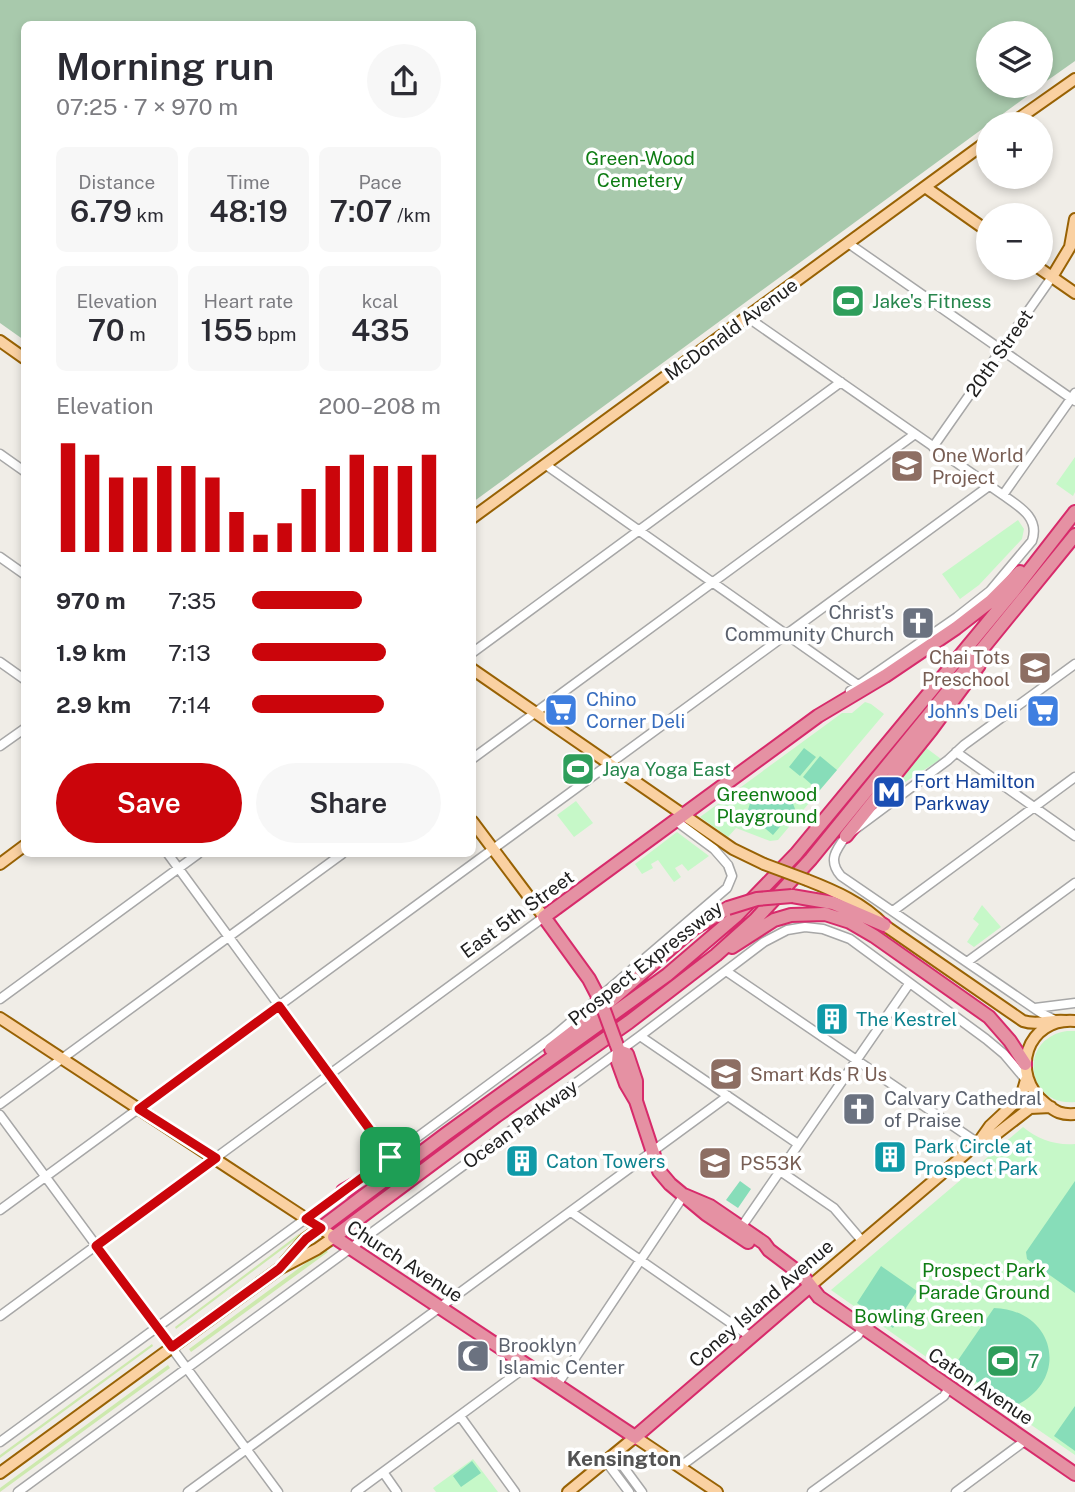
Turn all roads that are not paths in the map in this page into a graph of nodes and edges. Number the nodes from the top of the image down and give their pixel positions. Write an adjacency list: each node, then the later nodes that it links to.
1 (1075, 79): 2 (main road)
2 (1028, 112)
3 (976, 150): 4 (main road, McDonald Avenue)
4 (925, 187): 6 (main road); 7 (main road, McDonald Avenue)
5 (1075, 219): 8 (main road, 20th Street)
6 (976, 223)
7 (848, 243): 12 (main road, McDonald Avenue); 14 (street)
8 (1053, 275)
9 (1053, 278): 11 (main road)
10 (1050, 280): 14 (street, 20th Street)
11 (1075, 293)
12 (747, 317): 16 (street); 21 (main road, McDonald Avenue)
13 (0, 341): 15 (main road)
14 (1001, 349): 17 (street); 19 (street, 20th Street)
15 (21, 356)
16 (841, 383): 18 (street); 27 (street)
17 (1074, 398): 24 (street)
18 (915, 434): 19 (street); 32 (street)
19 (933, 447): 23 (street)
20 (0, 454): 22 (street)
21 (545, 465): 26 (main road, McDonald Avenue); 27 (street)
22 (21, 469)
23 (989, 486): 24 (street); 34 (street)
24 (1003, 495): 40 (street, East 5th Street)
25 (1075, 512): 28 (highway, Prospect Expressway)
26 (476, 515)
27 (638, 531): 32 (street); 35 (street)
28 (1058, 535): 42 (highway); 82 (highway, Prospect Expressway)
29 (1075, 535): 33 (highway, Prospect Expressway)
30 (0, 557): 31 (street)
31 (21, 572)
32 (712, 583): 34 (street); 41 (street)
33 (1000, 629): 52 (highway); 66 (highway, Prospect Expressway)
34 (786, 635): 40 (street); 47 (street)
35 (476, 650)
36 (0, 662): 39 (street)
37 (1075, 664): 45 (street)
38 (476, 672): 41 (main road)
39 (21, 677)
40 (858, 685): 42 (street, East 5th Street)
41 (535, 713): 46 (street); 47 (main road)
42 (818, 716): 50 (highway, East 5th Street)
43 (21, 731): 44 (street)
44 (0, 747)
45 (956, 752): 49 (street); 52 (street)
46 (476, 756)
47 (610, 764): 50 (main road); 55 (street)
48 (1075, 777): 49 (street)
49 (1034, 807): 53 (street); 62 (street)
50 (680, 819): 63 (highway, East 5th Street); 64 (main road, bridge); 71 (street)
51 (476, 826): 55 (main road, Caton Avenue)
52 (846, 836): 62 (street)
53 (1075, 836)
54 (21, 848): 59 (main road)
55 (493, 849): 63 (main road, Caton Avenue); 73 (street)
56 (170, 857): 60 (street)
57 (194, 857): 60 (street)
58 (338, 857): 65 (street)
59 (0, 864)
60 (178, 868): 65 (street); 70 (street)
61 (1075, 883): 67 (street)
62 (893, 911): 67 (street)
63 (544, 918): 71 (highway, Caton Avenue); 83 (street, East 5th Street)
64 (884, 925): 76 (main road); 82 (highway, bridge)
65 (229, 937): 73 (street); 79 (street)
66 (716, 955): 81 (highway); 107 (highway, Prospect Expressway)
67 (967, 962): 74 (street)
68 (726, 971): 69 (street, Ocean Parkway); 77 (street, Ocean Parkway); 80 (street)
69 (909, 984): 80 (street); 84 (street, Ocean Parkway)
70 (0, 999)
71 (600, 999): 78 (highway, Caton Avenue, bridge); 96 (street)
72 (1075, 1003): 74 (street)
73 (279, 1006): 83 (street); 89 (street)
74 (1035, 1008): 76 (street)
75 (0, 1018): 79 (main road, Church Avenue)
76 (1065, 1021): 81 (main road)
77 (640, 1036): 78 (street, Ocean Parkway); 85 (street)
78 (618, 1047): 95 (highway, Caton Avenue); 110 (street, Ocean Parkway)
79 (63, 1059): 86 (street); 89 (main road, Church Avenue)
80 (856, 1060): 93 (street); 94 (street)
81 (1025, 1064): 84 (main road)
82 (533, 1072): 92 (highway, Prospect Expressway)
83 (330, 1075): 96 (street); 97 (street, East 5th Street)
84 (1026, 1080): 87 (main road); 93 (main road, Coney Island Avenue)
85 (728, 1096): 94 (street); 95 (street)
86 (0, 1104)
87 (1050, 1107): 88 (main road); 90 (main road); 93 (main road, Coney Island Avenue)
88 (1075, 1108)
89 (139, 1109): 97 (main road, Church Avenue); 99 (street)
90 (1075, 1114)
91 (0, 1115): 99 (street)
92 (446, 1134): 100 (highway); 105 (highway, Prospect Expressway)
93 (978, 1143): 108 (main road, Coney Island Avenue)
94 (798, 1144): 98 (street)
95 (652, 1152): 101 (highway, Caton Avenue); 103 (street)
96 (390, 1157): 100 (street)
97 (216, 1158): 104 (main road, Church Avenue); 109 (street, East 5th Street)
98 (780, 1171): 106 (street); 108 (street)
99 (46, 1177): 102 (street); 109 (street)
100 (344, 1191): 104 (street)
101 (684, 1195): 106 (highway, Caton Avenue); 111 (street)
102 (0, 1210)
103 (571, 1212): 111 (street); 114 (street)
104 (306, 1219): 105 (main road, Church Avenue); 116 (street)
105 (321, 1228): 107 (main road, Church Avenue); 112 (main road)
106 (739, 1231): 113 (highway, Caton Avenue)
107 (334, 1237): 110 (highway, Church Avenue); 112 (main road)
108 (863, 1242): 113 (main road, Coney Island Avenue)
109 (96, 1246): 115 (street, East 5th Street); 116 (street)
110 (351, 1247): 114 (highway, Church Avenue); 121 (street, Ocean Parkway)
111 (641, 1260): 118 (street); 122 (street)
112 (279, 1269): 119 (main road)
113 (810, 1286): 117 (highway, Caton Avenue); 118 (highway, Coney Island Avenue)
114 (441, 1307): 120 (highway, Church Avenue); 128 (street)
115 (0, 1316)
116 (157, 1327): 119 (street); 127 (street)
117 (863, 1328): 123 (highway, Caton Avenue); 130 (street)
118 (751, 1337): 125 (highway, Coney Island Avenue)
119 (172, 1347): 121 (street); 133 (main road)
120 (527, 1366): 122 (highway, Church Avenue); 124 (street)
121 (187, 1368): 128 (street); 136 (street, Ocean Parkway)
122 (557, 1385): 125 (highway, Church Avenue)
123 (949, 1388): 126 (highway, Caton Avenue); 146 (street)
124 (460, 1416): 132 (street); 141 (street)
125 (635, 1437): 129 (main road, Coney Island Avenue); 130 (main road, Church Avenue)
126 (1026, 1440): 134 (highway, Caton Avenue); 147 (street)
127 (0, 1442)
128 (247, 1449): 137 (street); 138 (street)
129 (610, 1457): 131 (street); 135 (street); 142 (main road, Coney Island Avenue)
130 (681, 1466): 145 (main road, Church Avenue)
131 (626, 1470): 135 (street); 144 (street)
132 (383, 1472): 139 (street); 140 (street)
133 (0, 1473)
134 (1075, 1474)
135 (617, 1477): 143 (street)
136 (18, 1492)
137 (188, 1492)
138 (278, 1492)
139 (356, 1492)
140 (397, 1492)
141 (515, 1492)
142 (569, 1492)
143 (629, 1492)
144 (642, 1492)
145 (718, 1492)
146 (812, 1492)
147 (956, 1492)

